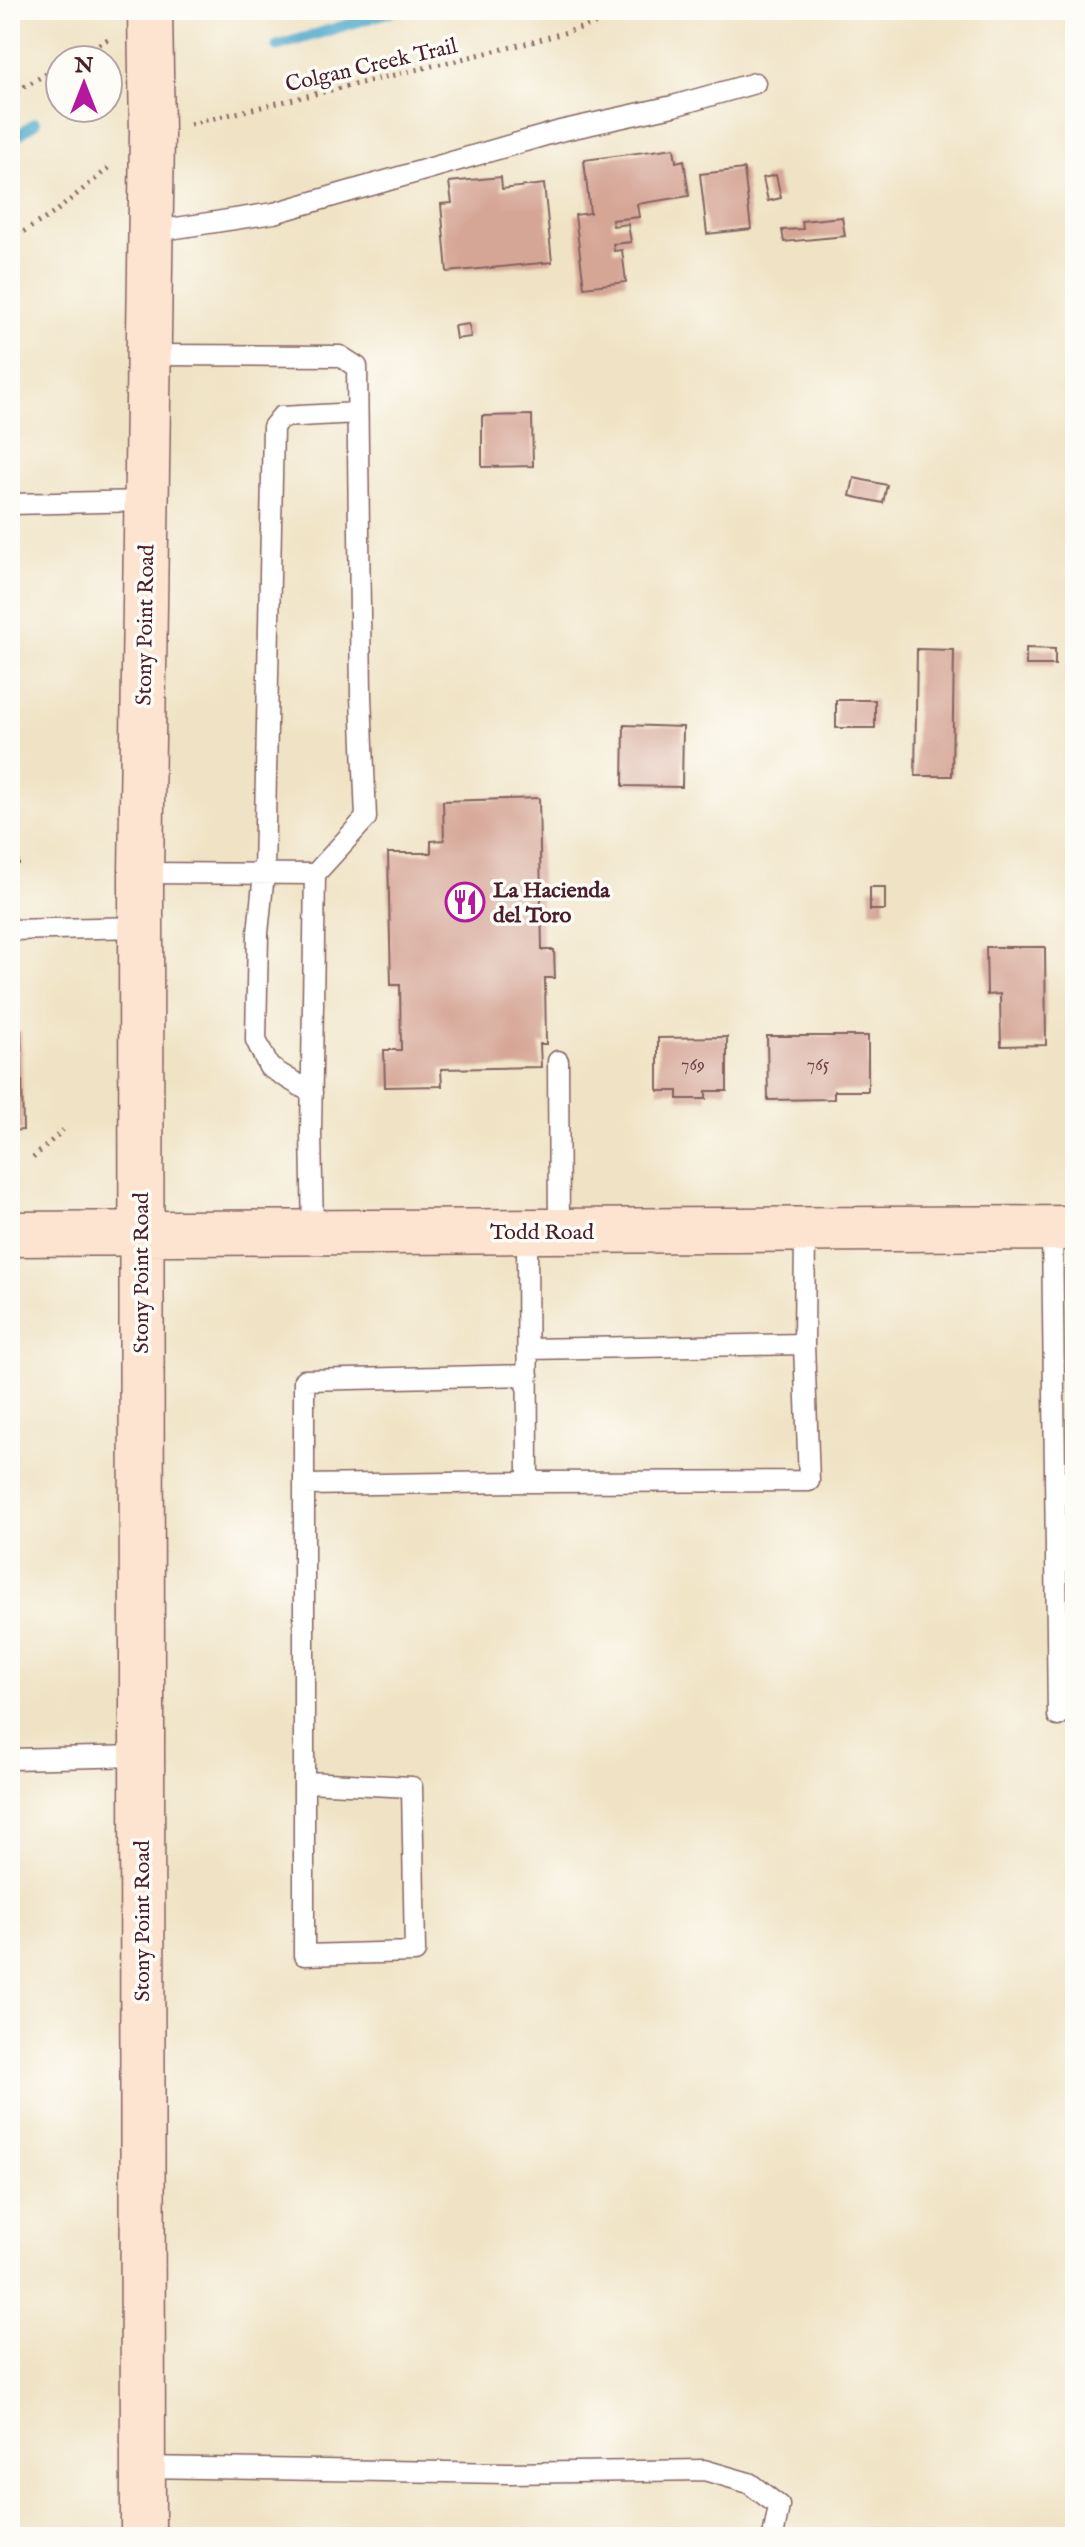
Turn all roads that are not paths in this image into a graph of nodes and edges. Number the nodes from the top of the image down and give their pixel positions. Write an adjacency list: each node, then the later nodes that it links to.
1 (150, 10): 3 (main road, Stony Point Road)
2 (755, 83): 3 (lane)
3 (150, 232): 4 (main road, Stony Point Road)
4 (147, 355): 5 (lane); 6 (main road, Stony Point Road)
5 (357, 413): 9 (lane); 10 (lane)
6 (146, 501): 7 (lane); 8 (main road, Stony Point Road)
7 (10, 504)
8 (141, 873): 9 (lane); 11 (main road, Stony Point Road)
9 (264, 873): 10 (lane); 14 (lane)
10 (315, 874): 14 (lane)
11 (141, 927): 12 (lane); 19 (main road, Stony Point Road)
12 (10, 930)
13 (558, 1061): 18 (lane)
14 (312, 1093): 17 (lane)
15 (1064, 1228): 16 (main road, Todd Road); 26 (lane)
16 (805, 1230): 18 (main road, Todd Road); 21 (lane)
17 (313, 1231): 18 (main road, Todd Road); 19 (main road, Todd Road)
18 (543, 1231): 22 (lane)
19 (140, 1233): 20 (main road, Todd Road); 27 (main road, Stony Point Road)
20 (10, 1234)
21 (804, 1344): 22 (lane); 24 (lane)
22 (528, 1349): 23 (lane)
23 (528, 1375): 24 (lane); 25 (lane)
24 (528, 1482): 25 (lane)
25 (304, 1485): 29 (lane)
26 (1058, 1716)
27 (141, 1756): 28 (lane); 30 (main road, Stony Point Road)
28 (10, 1759)
29 (306, 1782): 29 (lane)
30 (142, 2467): 31 (main road, Stony Point Road); 32 (lane)
31 (143, 2537)
32 (773, 2537)

